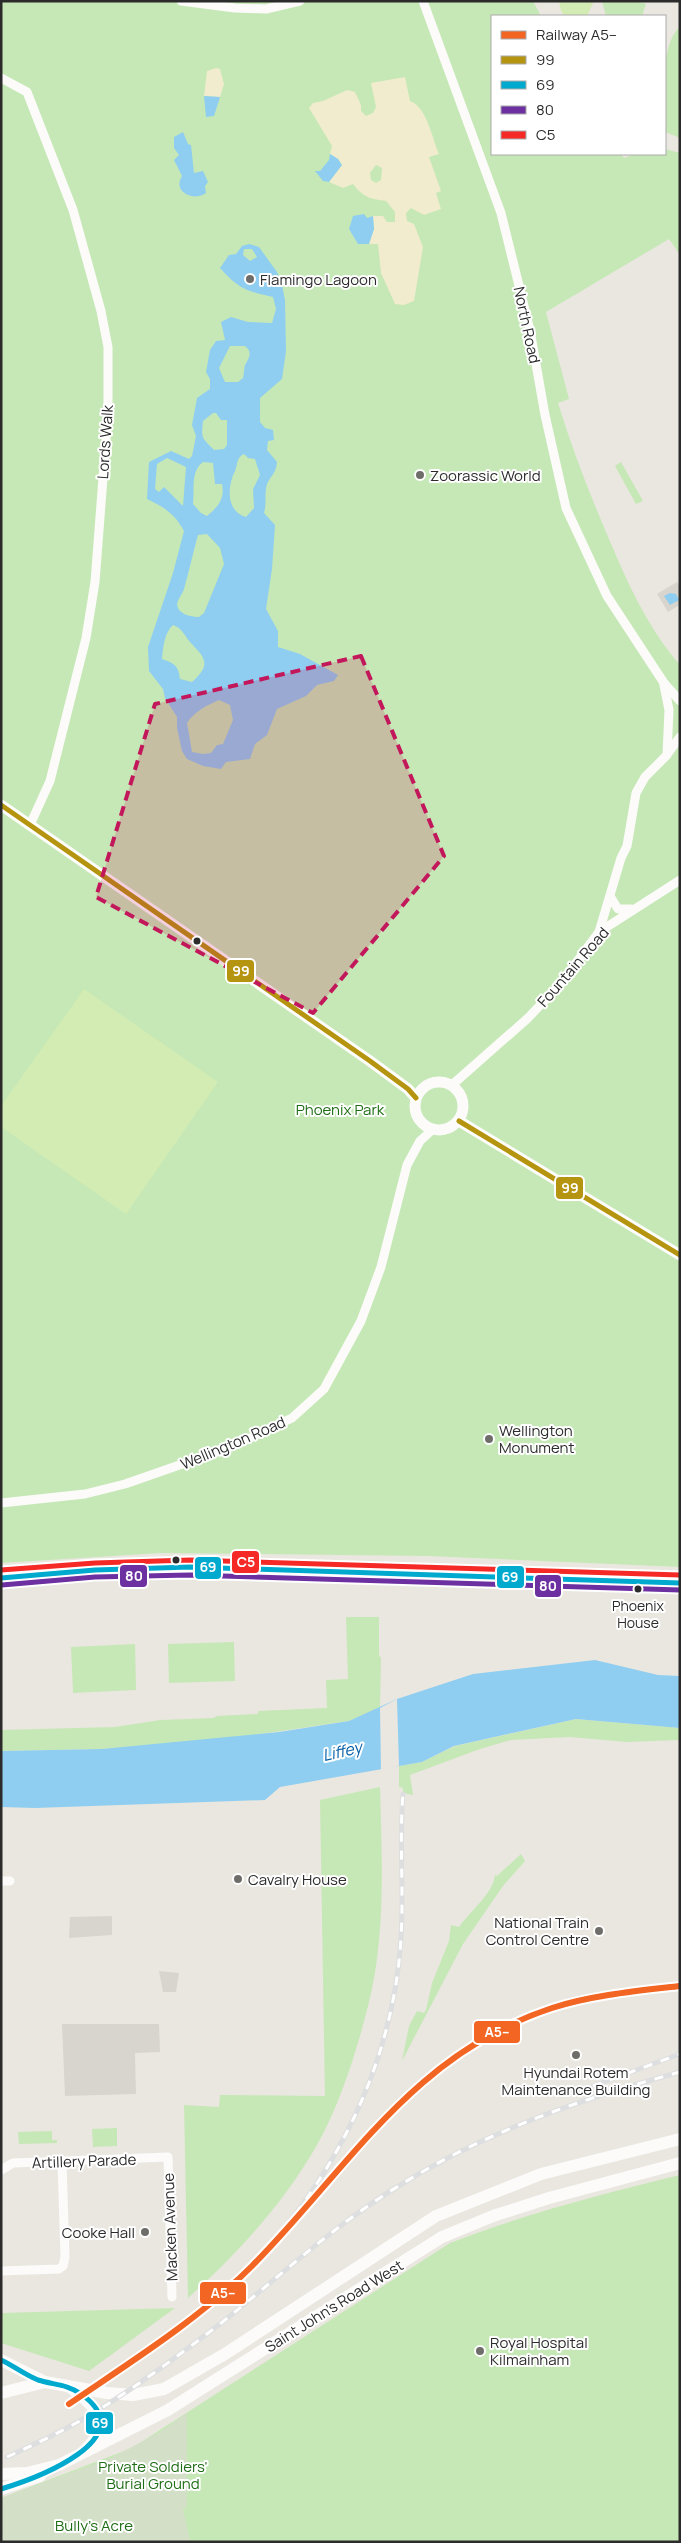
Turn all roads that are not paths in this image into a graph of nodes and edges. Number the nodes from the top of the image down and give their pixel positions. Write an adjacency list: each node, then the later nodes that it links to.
1 (181, 1): 2 (street)
2 (300, 1)
3 (423, 1): 5 (street, North Road)
4 (1, 78): 10 (street, Lords Walk)
5 (664, 683): 6 (street); 8 (street)
6 (680, 701)
7 (680, 737): 8 (street)
8 (667, 755): 12 (street)
9 (1, 805): 10 (street)
10 (30, 825): 16 (street)
11 (680, 880): 13 (street, Fountain Road)
12 (610, 896): 13 (street); 14 (street)
13 (634, 908): 14 (street, Fountain Road)
14 (599, 932): 15 (street, Fountain Road)
15 (452, 1085): 16 (street); 17 (street)
16 (416, 1098): 18 (street)
17 (459, 1121): 18 (street); 19 (street)
18 (432, 1130): 20 (street, Wellington Road)
19 (680, 1256)
20 (1, 1504)
21 (1, 1578): 22 (main road)
22 (680, 1583)
23 (680, 2139): 32 (main road, Saint John's Road West)
24 (168, 2158): 25 (street, Artillery Parade); 29 (street, Macken Avenue)
25 (62, 2162): 27 (street, Artillery Parade); 28 (street)
26 (680, 2163): 34 (main road, Saint John's Road West)
27 (1, 2170)
28 (1, 2271)
29 (172, 2297)
30 (1, 2360): 31 (main road)
31 (45, 2382): 32 (main road, Saint John's Road West); 33 (main road, Saint John's Road West)
32 (67, 2385): 34 (main road)
33 (1, 2393)
34 (79, 2455): 35 (main road, Saint John's Road West)
35 (59, 2465): 36 (main road, Saint John's Road West); 37 (main road)
36 (1, 2474)
37 (1, 2489)

